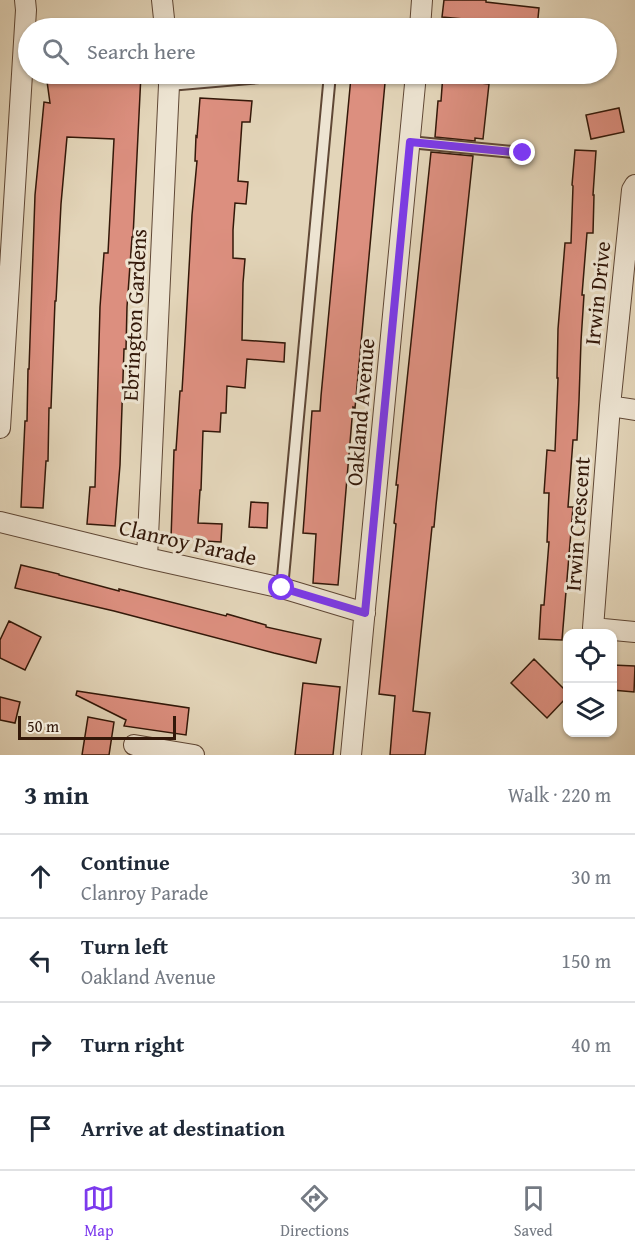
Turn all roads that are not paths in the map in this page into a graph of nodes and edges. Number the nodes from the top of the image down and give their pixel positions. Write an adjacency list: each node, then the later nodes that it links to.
1 (25, 0): 4 (street)
2 (162, 0): 5 (street)
3 (422, 0): 6 (street)
4 (26, 18)
5 (164, 18)
6 (421, 18)
7 (21, 84): 16 (street)
8 (169, 84): 18 (street, Ebrington Gardens)
9 (329, 84): 19 (lane)
10 (415, 84): 11 (street, Oakland Avenue)
11 (410, 142): 12 (lane); 20 (street, Oakland Avenue)
12 (523, 153)
13 (635, 185): 14 (street, Irwin Drive)
14 (610, 406): 15 (street); 21 (street, Irwin Crescent)
15 (635, 410)
16 (0, 428)
17 (0, 522): 18 (street, Clanroy Parade)
18 (147, 558): 19 (street, Clanroy Parade)
19 (282, 588): 20 (street, Clanroy Parade)
20 (365, 613): 24 (street, Oakland Avenue)
21 (635, 632)
22 (134, 744): 23 (street)
23 (194, 755)
24 (351, 755)

